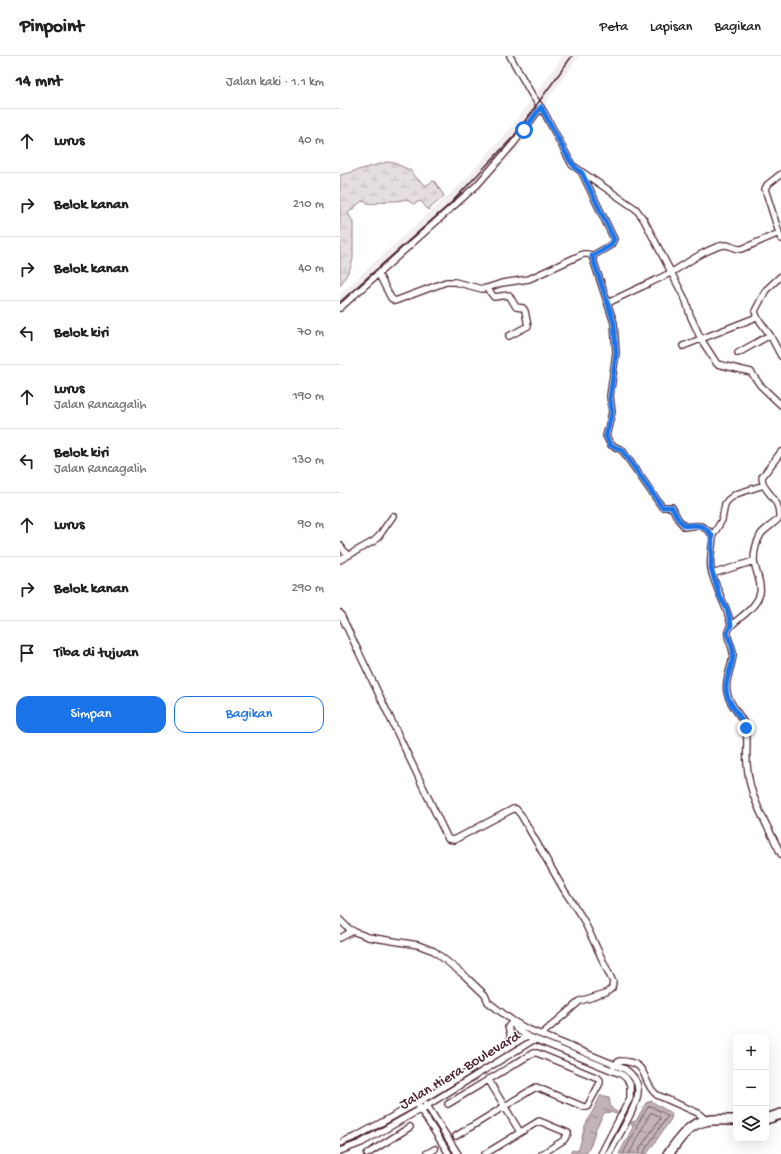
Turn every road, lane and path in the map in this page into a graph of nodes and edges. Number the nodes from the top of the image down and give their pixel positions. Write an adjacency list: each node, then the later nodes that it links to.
1 (510, 56): 2 (street)
2 (541, 107): 3 (street); 8 (street)
3 (582, 173): 6 (street); 7 (street)
4 (781, 174): 5 (street)
5 (780, 233): 7 (street)
6 (592, 256): 10 (street); 11 (street)
7 (671, 272): 11 (street); 16 (street)
8 (378, 273): 10 (street); 12 (street)
9 (781, 276): 13 (street)
10 (488, 288): 15 (street)
11 (608, 303): 25 (street)
12 (340, 308)
13 (757, 317): 14 (street); 16 (street)
14 (770, 335): 18 (street); 19 (street)
15 (509, 336)
16 (701, 339): 17 (street); 20 (street)
17 (683, 346)
18 (738, 353)
19 (780, 354)
20 (781, 405)
21 (781, 452): 22 (street)
22 (764, 485): 24 (street); 25 (street)
23 (392, 516): 27 (street)
24 (780, 518): 29 (street)
25 (712, 535): 30 (street)
26 (340, 545): 27 (street)
27 (347, 555): 28 (street)
28 (340, 560)
29 (754, 561): 30 (street); 32 (street)
30 (712, 574): 32 (street)
31 (340, 613): 38 (street)
32 (731, 625): 33 (street)
33 (781, 854)
34 (340, 920): 35 (street)
35 (353, 930): 36 (street); 37 (street)
36 (340, 938)
37 (513, 1021): 39 (street, Jalan Hiera Boulevard); 41 (street); 44 (street)
38 (553, 1023): 40 (street); 43 (street)
39 (530, 1030): 40 (street, Jalan Hiera Boulevard); 41 (street)
40 (540, 1033): 42 (street); 43 (street, Jalan Hiera Boulevard)
41 (527, 1036): 42 (street); 44 (street, Jalan Hiera Boulevard)
42 (535, 1039): 45 (street, Jalan Hiera Boulevard); 50 (street, Jalan Hiera Boulevard)
43 (558, 1041): 45 (street, Jalan Hiera Boulevard)
44 (500, 1053): 47 (street, Jalan Hiera Boulevard)
45 (614, 1068): 55 (street); 71 (street, Jalan Hiera Boulevard); 72 (street, Jalan Hiera Boulevard)
46 (488, 1080): 49 (street); 51 (street); 51 (street)
47 (422, 1099): 48 (street, Jalan Hiera Boulevard); 50 (street)
48 (417, 1103): 52 (street); 62 (street, Jalan Hiera Boulevard)
49 (448, 1104)
50 (427, 1105): 52 (street, Jalan Hiera Boulevard); 57 (street)
51 (504, 1106): 60 (street); 61 (street)
52 (421, 1109): 59 (street); 64 (street, Jalan Hiera Boulevard)
53 (781, 1114): 54 (main road)
54 (769, 1118)
55 (706, 1120): 56 (main road); 73 (main road)
56 (733, 1120)
57 (440, 1126): 59 (street); 68 (street)
58 (410, 1127): 65 (street)
59 (434, 1130): 67 (street)
60 (520, 1132): 69 (street); 70 (street)
61 (456, 1136)
62 (340, 1143)
63 (435, 1149): 66 (street)
64 (340, 1151)
65 (367, 1154)
66 (426, 1154)
67 (449, 1154)
68 (458, 1154)
69 (484, 1154)
70 (542, 1154)
71 (602, 1154)
72 (609, 1154)
73 (669, 1154)

